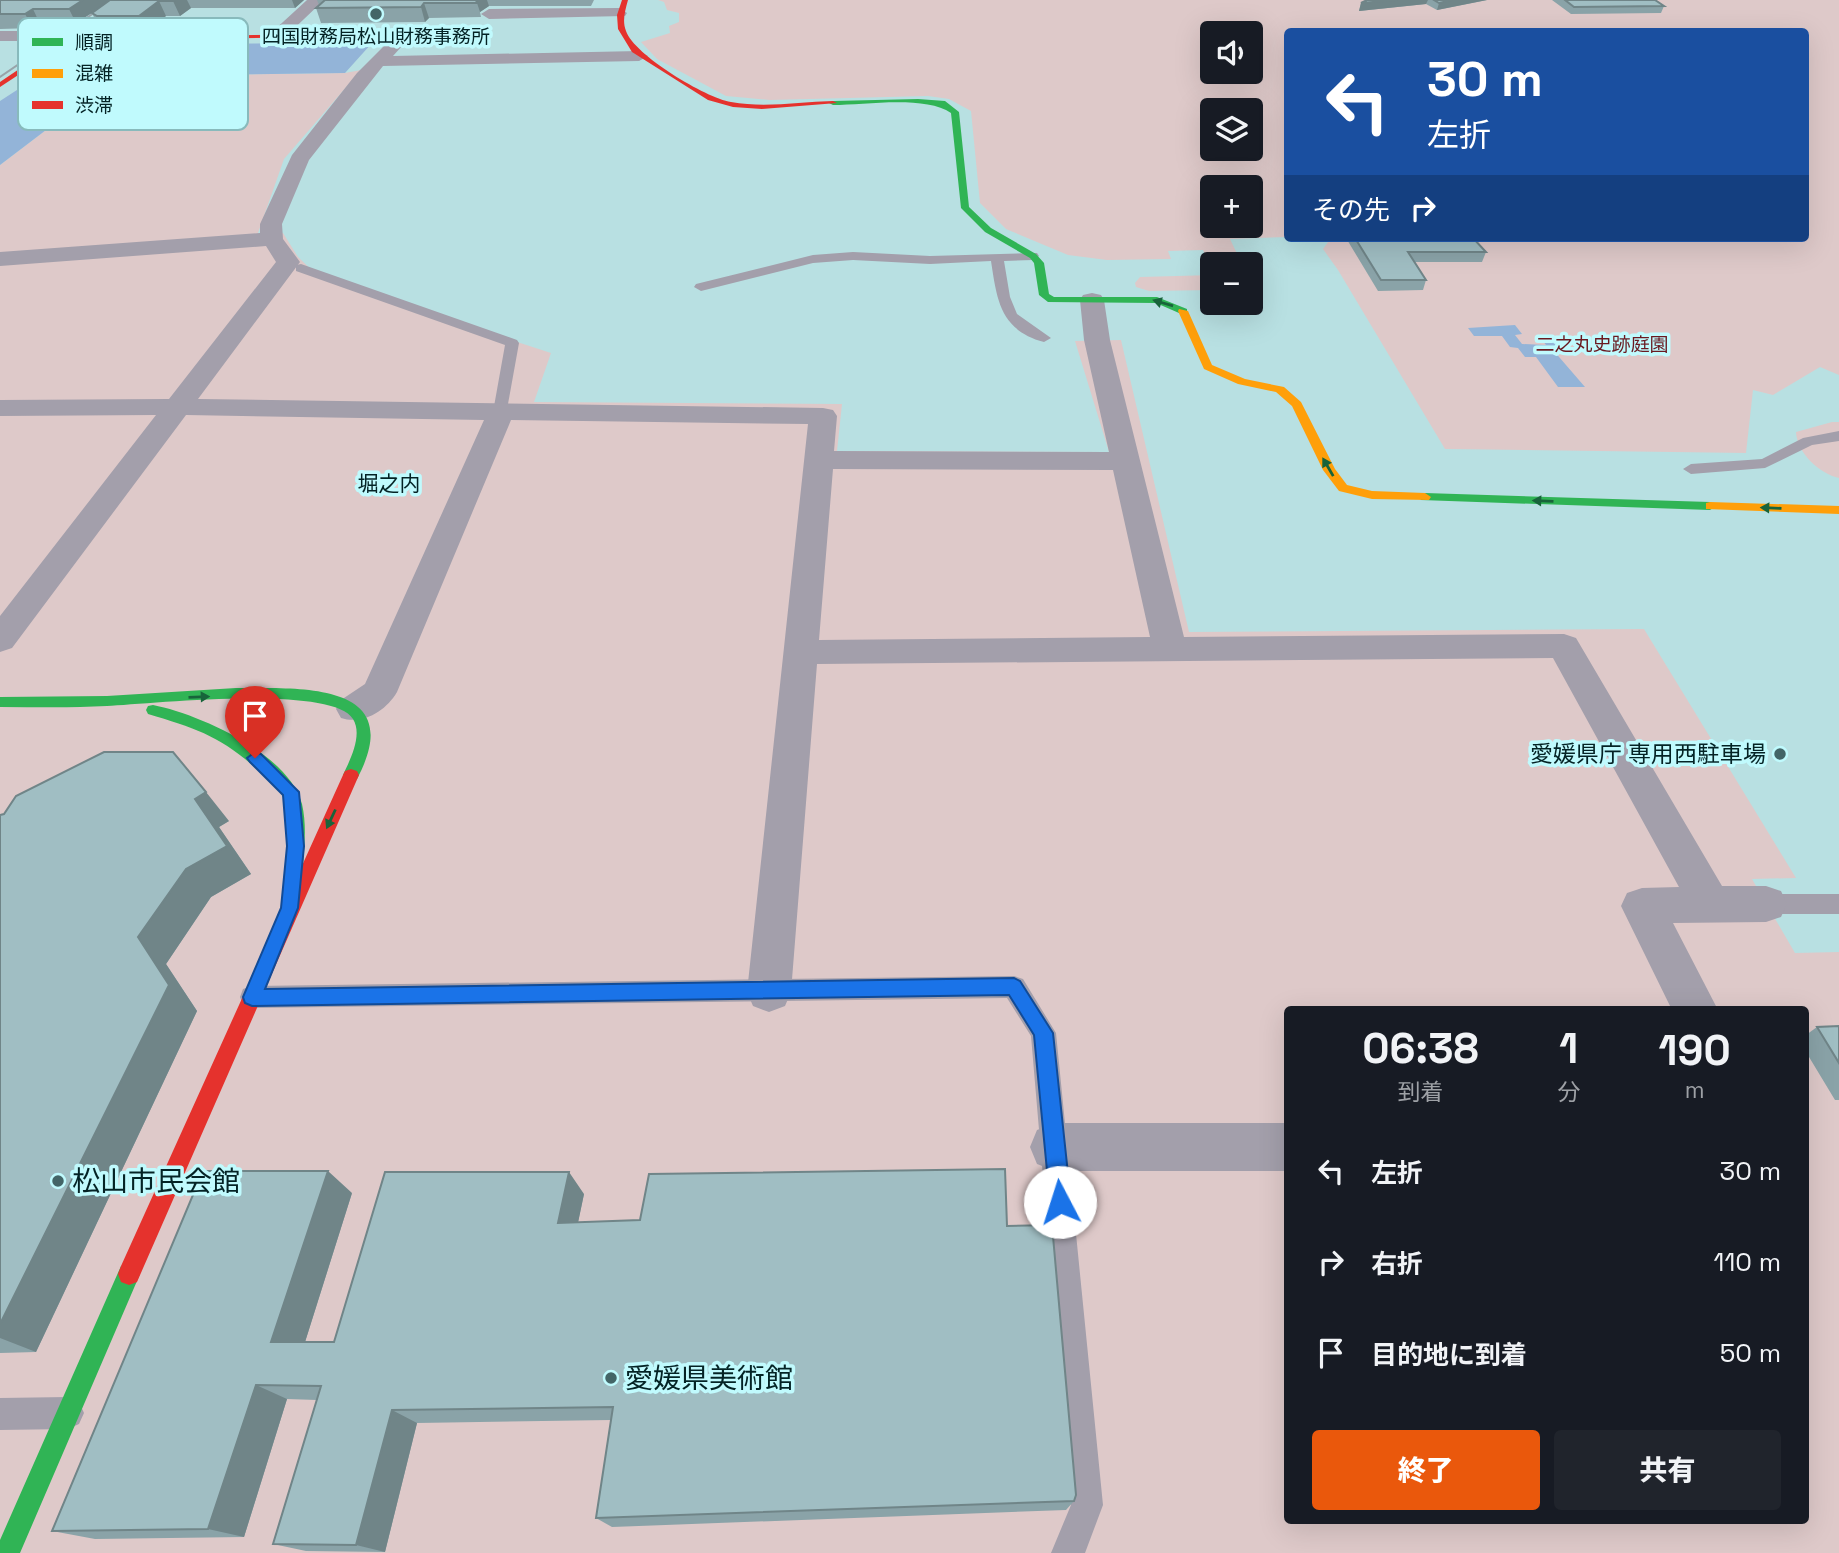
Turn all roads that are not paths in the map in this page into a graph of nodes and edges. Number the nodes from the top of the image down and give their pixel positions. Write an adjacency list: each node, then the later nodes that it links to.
1 (99, 0): 7 (main road)
2 (126, 0): 8 (main road)
3 (316, 0): 14 (street)
4 (500, 0): 6 (street)
5 (622, 7): 6 (street); 15 (main road)
6 (489, 15): 10 (street)
7 (69, 18)
8 (100, 18)
9 (404, 35): 10 (main road); 14 (main road); 16 (street)
10 (448, 35)
11 (0, 36): 12 (street)
12 (18, 36)
13 (248, 36): 14 (main road)
14 (277, 36)
15 (639, 56): 16 (street); 20 (main road)
16 (379, 61): 19 (street)
17 (18, 73): 18 (main road)
18 (0, 85)
19 (272, 240): 22 (street); 27 (street)
20 (1033, 256): 21 (lane); 25 (main road)
21 (997, 258): 24 (lane); 26 (lane)
22 (0, 259)
23 (301, 268): 29 (lane)
24 (701, 288)
25 (1092, 300): 32 (street); 34 (main road, one-way to 25)
26 (1044, 338)
27 (177, 407): 28 (street); 29 (street); 35 (street)
28 (0, 408)
29 (501, 412): 31 (street); 40 (street)
30 (1839, 436): 33 (lane)
31 (818, 460): 32 (street); 37 (street)
32 (1125, 461): 36 (street)
33 (1691, 469)
34 (1839, 510)
35 (0, 640)
36 (1170, 650): 37 (street); 45 (street)
37 (799, 652): 49 (street)
38 (82, 701): 39 (main road); 40 (main road, one-way to 40); 44 (main road)
39 (0, 702)
40 (354, 709): 41 (main road)
41 (361, 753): 42 (main road); 48 (main road, one-way to 48)
42 (325, 786)
43 (308, 791): 44 (main road)
44 (290, 792): 48 (main road)
45 (1710, 904): 46 (street); 51 (street)
46 (1766, 904): 47 (lane)
47 (1839, 904)
48 (290, 908): 50 (main road)
49 (769, 992): 50 (lane); 52 (lane)
50 (252, 997): 54 (main road)
51 (1693, 1006)
52 (1055, 1147): 53 (street); 57 (lane)
53 (1284, 1147)
54 (69, 1413): 55 (lane); 56 (main road)
55 (0, 1414)
56 (7, 1553)
57 (1068, 1553)

